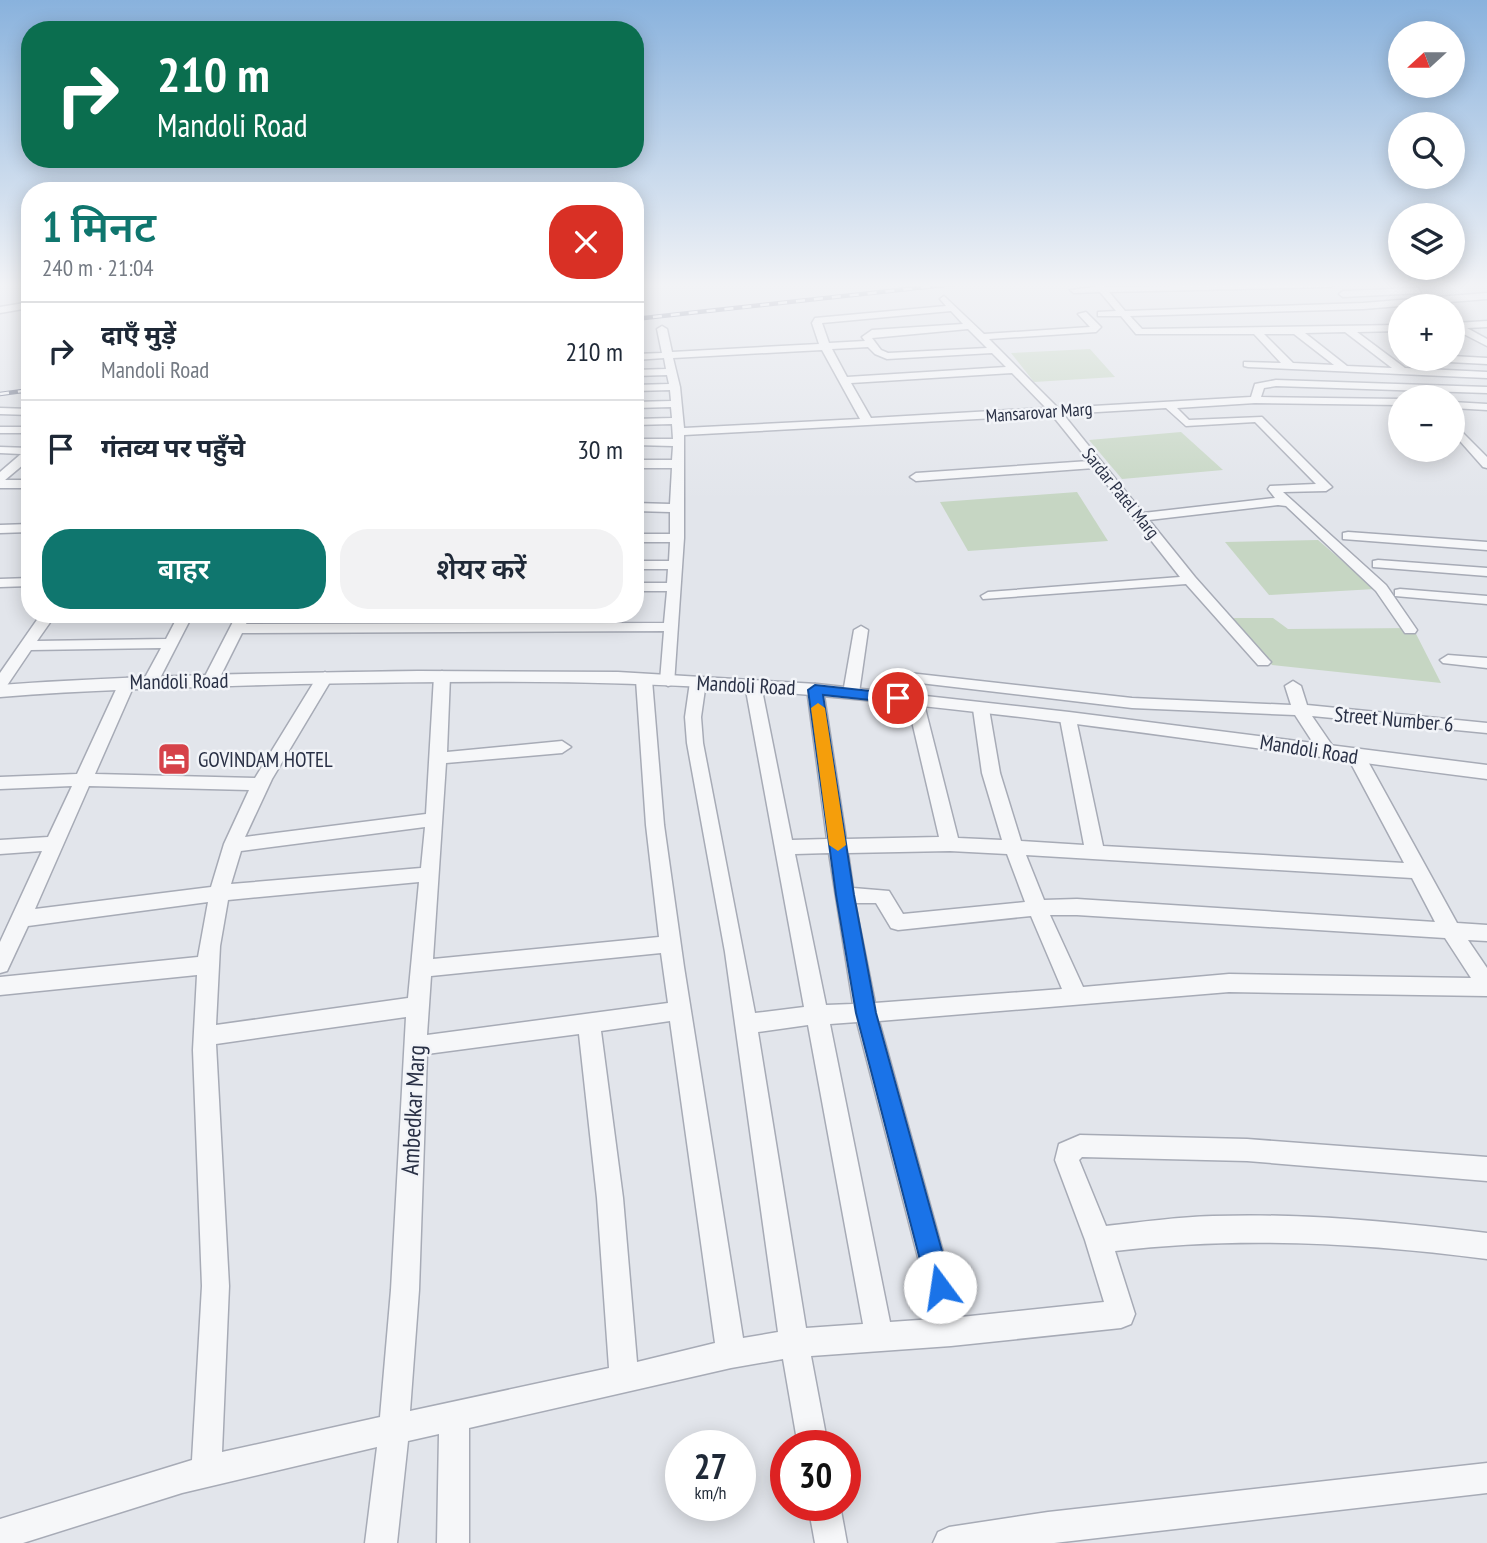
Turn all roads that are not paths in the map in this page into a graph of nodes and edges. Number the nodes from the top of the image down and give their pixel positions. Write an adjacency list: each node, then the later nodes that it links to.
1 (668, 356): 15 (street)
2 (830, 356): 19 (street)
3 (1001, 356): 11 (street, Sardar Patel Marg)
4 (1280, 356): 8 (street)
5 (1329, 356): 9 (street)
6 (1465, 359): 7 (street)
7 (1487, 360)
8 (1290, 366): 9 (street); 20 (street)
9 (1344, 368): 10 (street)
10 (1388, 369)
11 (1015, 370): 19 (street); 34 (street, Sardar Patel Marg)
12 (1403, 371): 21 (street)
13 (1428, 371): 17 (street)
14 (1464, 371): 17 (street)
15 (671, 372): 16 (street); 23 (street)
16 (644, 373)
17 (1468, 374): 18 (street)
18 (1487, 375)
19 (843, 380): 37 (street)
20 (1262, 385): 22 (street); 27 (street)
21 (1418, 385)
22 (1388, 386)
23 (675, 387): 24 (street); 29 (street)
24 (644, 388)
25 (1465, 389): 26 (street)
26 (1487, 390)
27 (1255, 400): 28 (street, Mansarovar Marg); 31 (street, Mansarovar Marg)
28 (1388, 402)
29 (677, 404): 30 (street); 41 (street)
30 (644, 405)
31 (1169, 405): 34 (street, Mansarovar Marg); 56 (street)
32 (1482, 407): 36 (street)
33 (0, 411): 35 (street)
34 (1055, 411): 37 (street, Mansarovar Marg); 50 (street, Sardar Patel Marg)
35 (21, 412)
36 (1487, 416)
37 (868, 423): 41 (street, Mansarovar Marg)
38 (644, 424): 41 (street)
39 (0, 430): 40 (street)
40 (21, 430)
41 (678, 432): 42 (street); 49 (street)
42 (644, 440)
43 (1467, 441): 44 (street); 51 (street)
44 (1487, 442)
45 (0, 450): 46 (street)
46 (21, 451)
47 (21, 459): 52 (street)
48 (644, 464): 49 (street)
49 (679, 464): 58 (street)
50 (1097, 464): 53 (street); 59 (street, Sardar Patel Marg)
51 (1487, 464)
52 (3, 473)
53 (916, 477)
54 (0, 484): 55 (street)
55 (21, 484)
56 (1284, 501): 59 (street); 83 (street)
57 (644, 507): 58 (street)
58 (676, 508): 64 (street)
59 (1140, 517): 70 (street, Sardar Patel Marg)
60 (21, 528): 61 (street)
61 (0, 529)
62 (1348, 536): 65 (street)
63 (644, 538): 64 (street)
64 (677, 538): 68 (street)
65 (1487, 547)
66 (1378, 564): 69 (street)
67 (644, 565): 68 (street)
68 (674, 565): 74 (street)
69 (1487, 572)
70 (1190, 580): 76 (street); 88 (street, Sardar Patel Marg)
71 (21, 582): 72 (street)
72 (0, 583)
73 (644, 587): 74 (street)
74 (673, 587): 81 (street)
75 (1399, 593): 77 (street)
76 (988, 596)
77 (1487, 600)
78 (43, 623): 86 (street)
79 (181, 623): 85 (street)
80 (239, 623): 82 (street)
81 (669, 627): 82 (street); 95 (street)
82 (236, 629): 93 (street)
83 (1410, 630)
84 (861, 631): 104 (street)
85 (170, 643): 86 (street); 96 (street)
86 (28, 646): 99 (street)
87 (1448, 660): 89 (street)
88 (1264, 662)
89 (1487, 663)
90 (442, 676): 91 (street, Mandoli Road); 94 (street, Mandoli Road); 113 (street, Ambedkar Marg)
91 (325, 677): 93 (street, Mandoli Road); 117 (street)
92 (909, 678): 107 (street, Street Number 6)
93 (211, 680): 96 (street, Mandoli Road)
94 (644, 680): 95 (street, Mandoli Road); 136 (street)
95 (667, 681): 97 (street, Mandoli Road)
96 (150, 682): 98 (street, Mandoli Road)
97 (698, 682): 100 (street, Mandoli Road); 148 (street)
98 (127, 683): 103 (street, Mandoli Road); 115 (street)
99 (0, 684)
100 (753, 685): 102 (street, Mandoli Road); 124 (street)
101 (1293, 686): 107 (street)
102 (815, 690): 104 (street, Mandoli Road); 122 (street)
103 (0, 691)
104 (851, 693): 105 (street, Mandoli Road)
105 (915, 700): 106 (street, Mandoli Road); 120 (street)
106 (981, 709): 108 (street, Mandoli Road); 125 (street)
107 (1301, 712): 109 (street, Street Number 6); 111 (street)
108 (1068, 719): 111 (street, Mandoli Road); 126 (street)
109 (1487, 728)
110 (562, 747): 113 (street)
111 (1327, 751): 112 (street, Mandoli Road)
112 (1356, 756): 114 (street, Mandoli Road); 127 (street)
113 (438, 758): 118 (street, Ambedkar Marg)
114 (1487, 772)
115 (85, 780): 116 (street); 117 (street); 119 (street)
116 (0, 783)
117 (261, 784): 121 (street)
118 (435, 819): 121 (street); 128 (street, Ambedkar Marg)
119 (52, 844): 123 (street); 132 (street)
120 (950, 844): 122 (street); 125 (street)
121 (233, 845): 129 (street)
122 (838, 845): 124 (street); 130 (street)
123 (0, 846)
124 (785, 847): 146 (street)
125 (1015, 847): 126 (street); 131 (street)
126 (1095, 852): 127 (street)
127 (1418, 871): 133 (street)
128 (430, 874): 129 (street); 139 (street, Ambedkar Marg)
129 (219, 893): 132 (street); 138 (street)
130 (845, 895): 131 (street); 145 (street)
131 (1038, 908): 133 (street); 142 (street)
132 (20, 919): 135 (street)
133 (1450, 930): 134 (street); 141 (street)
134 (1487, 933)
135 (6, 939): 137 (street)
136 (670, 944): 139 (street); 144 (street)
137 (0, 965)
138 (207, 965): 140 (street); 149 (street)
139 (421, 969): 143 (street, Ambedkar Marg)
140 (0, 986)
141 (1487, 986): 142 (street)
142 (1076, 995): 145 (street)
143 (418, 1006): 149 (street); 150 (street, Ambedkar Marg)
144 (679, 1011): 147 (street); 157 (street)
145 (866, 1013): 146 (street); 154 (street)
146 (817, 1015): 148 (street); 155 (street)
147 (589, 1023): 150 (street); 158 (street)
148 (745, 1024): 156 (street)
149 (205, 1036): 162 (street)
150 (416, 1046): 160 (street, Ambedkar Marg)
151 (1487, 1169): 152 (street)
152 (1098, 1240): 153 (street); 154 (street)
153 (1487, 1246)
154 (951, 1332): 155 (street)
155 (879, 1337): 156 (street)
156 (794, 1343): 157 (street); 161 (street)
157 (731, 1354): 158 (street)
158 (624, 1379): 159 (street)
159 (454, 1417): 160 (street); 167 (street)
160 (394, 1430): 162 (street); 166 (street, Ambedkar Marg)
161 (810, 1430)
162 (206, 1471): 165 (street)
163 (1487, 1478): 169 (street)
164 (827, 1521): 168 (street)
165 (0, 1535)
166 (381, 1543)
167 (453, 1543)
168 (831, 1543)
169 (949, 1543)

